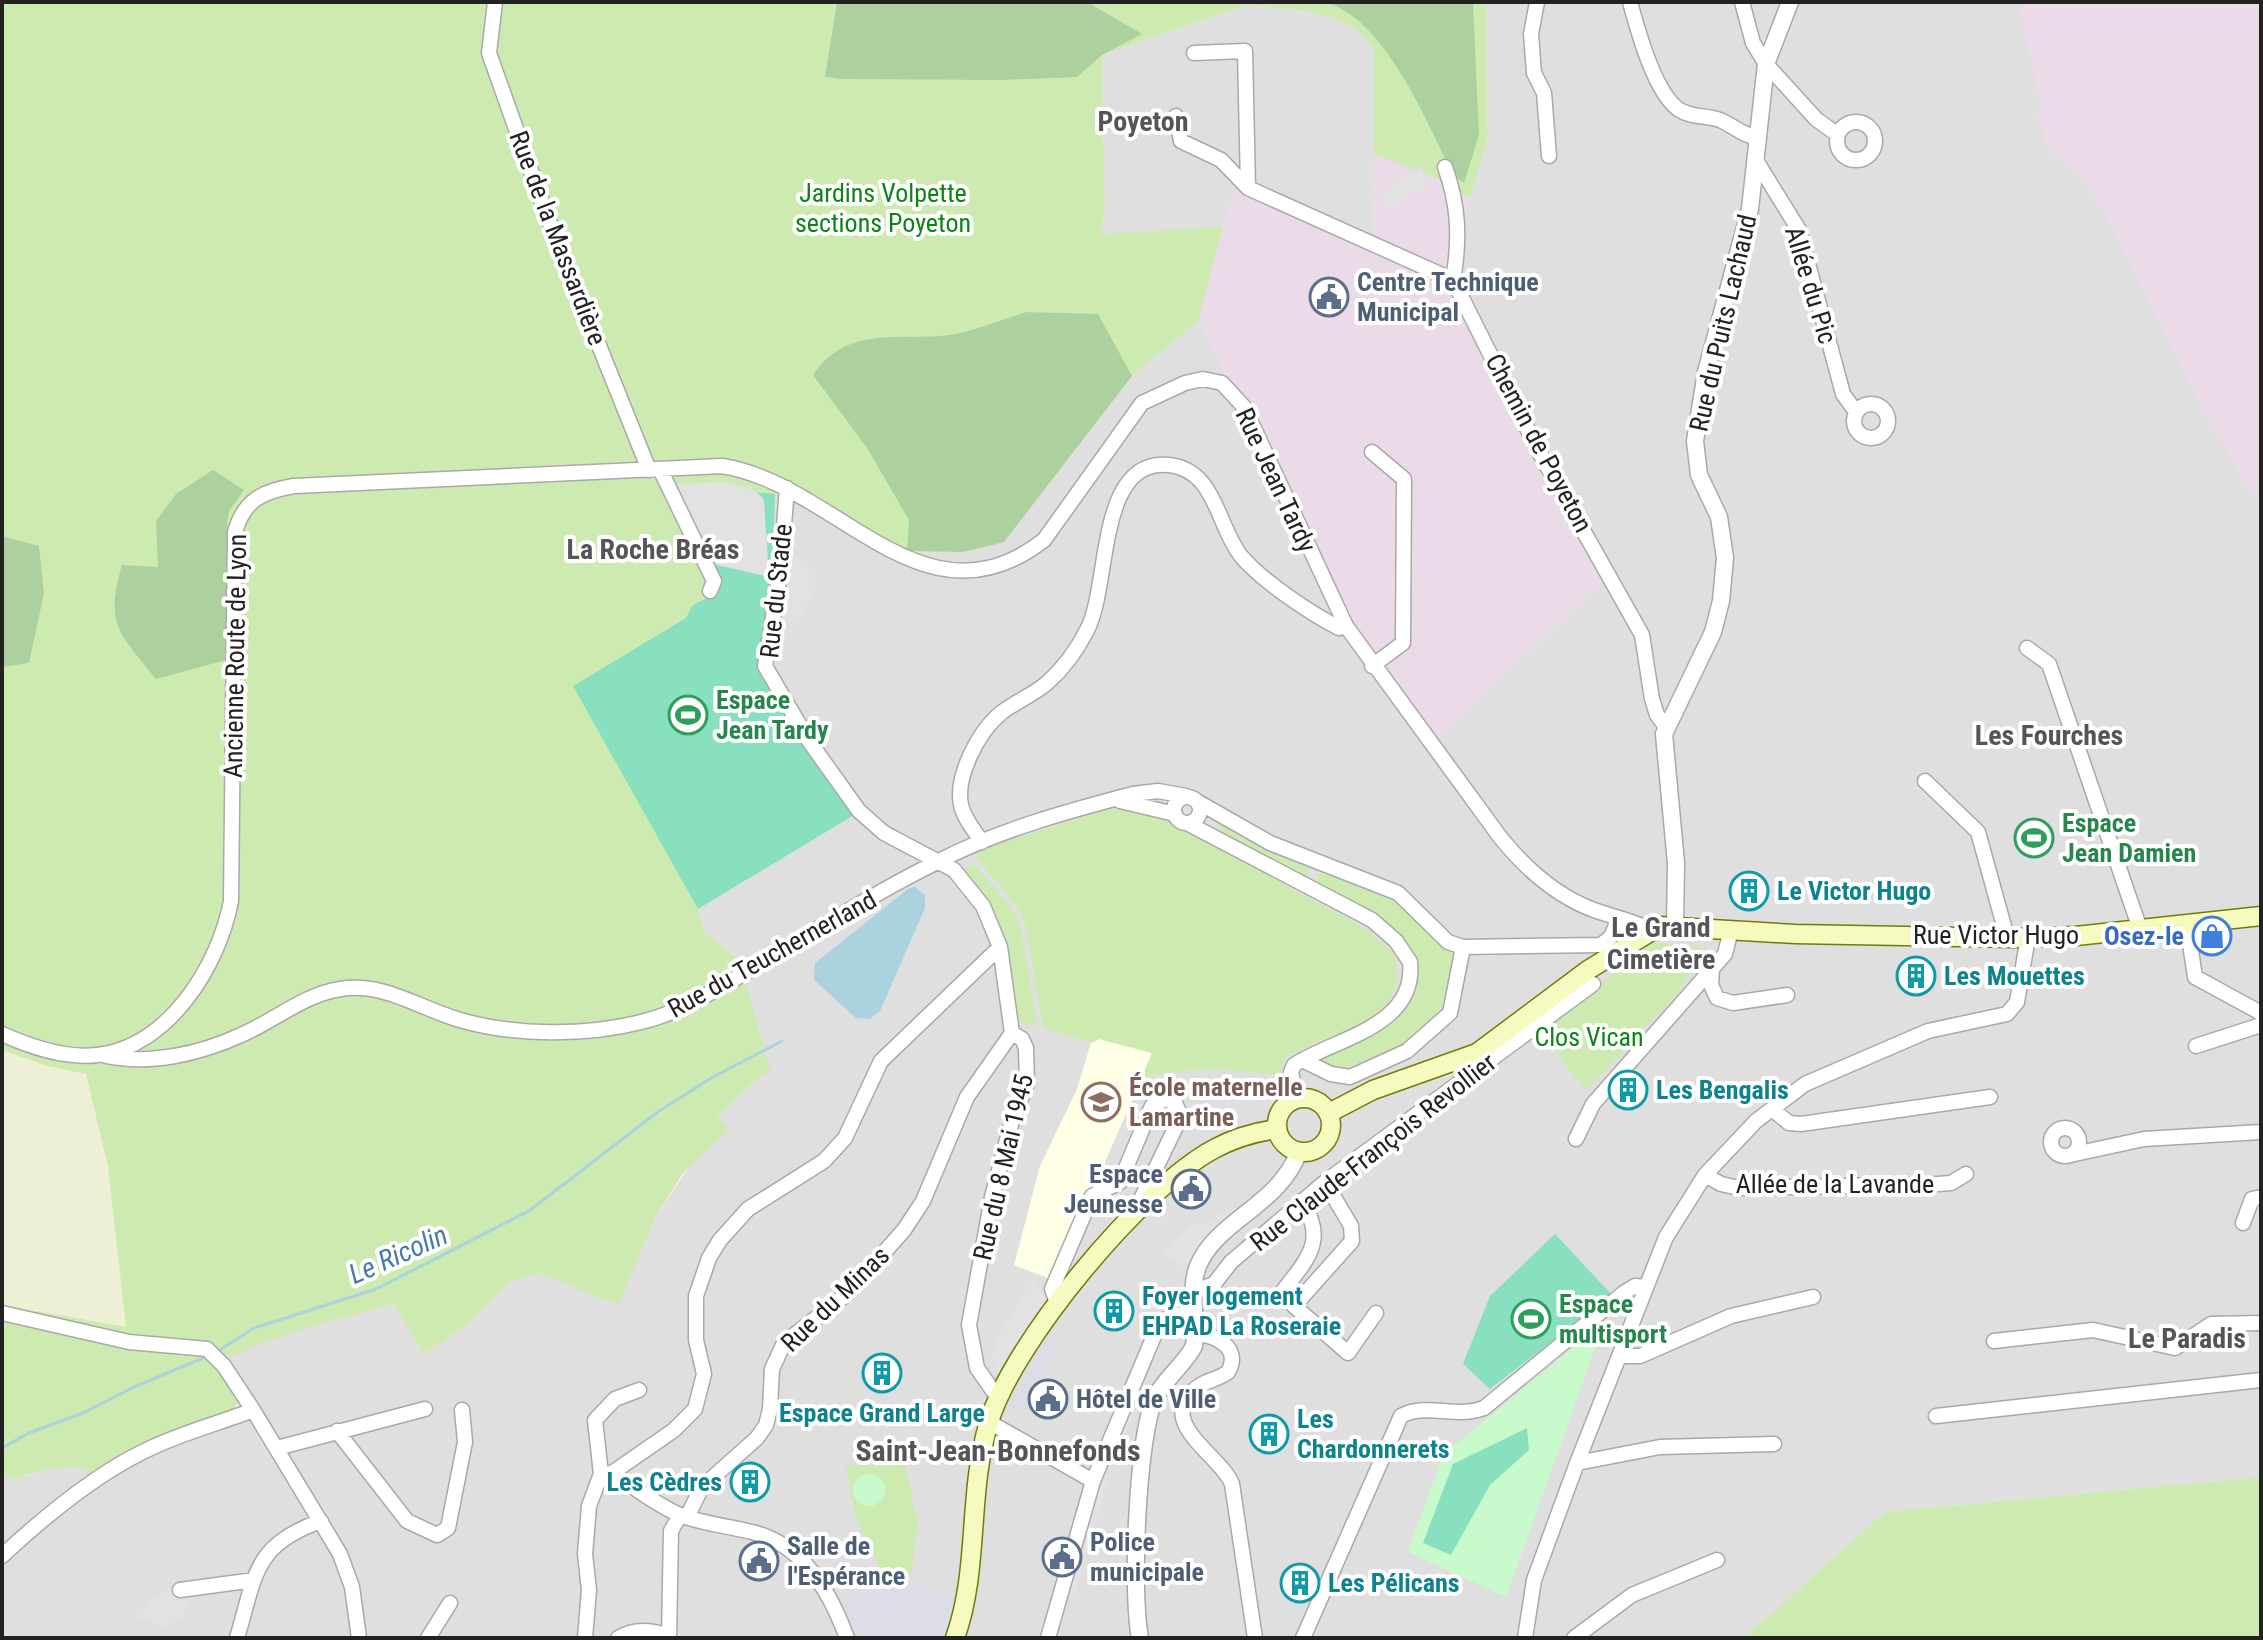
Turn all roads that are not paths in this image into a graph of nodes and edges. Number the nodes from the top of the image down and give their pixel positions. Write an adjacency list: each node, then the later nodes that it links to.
1 (495, 2): 18 (street, Rue de la Massardière)
2 (1537, 2): 11 (street)
3 (1630, 2): 10 (street)
4 (1742, 2): 7 (street)
5 (1790, 2): 7 (street, Rue du Puits Lachaud)
6 (1194, 53): 14 (street)
7 (1766, 64): 9 (street); 10 (street, Rue du Puits Lachaud)
8 (1176, 116): 14 (street)
9 (1838, 135)
10 (1759, 138): 12 (street, Rue du Puits Lachaud)
11 (1549, 156)
12 (1757, 162): 16 (street, Allée du Pic); 24 (street, Rue du Puits Lachaud)
13 (1445, 167): 15 (street)
14 (1248, 188): 15 (street)
15 (1453, 280): 24 (street, Chemin de Poyeton)
16 (1856, 412)
17 (1372, 452): 23 (street)
18 (654, 469): 19 (street, Rue Jean Tardy); 20 (street, Rue de la Massardière); 51 (street, Ancienne Route de Lyon)
19 (787, 488): 21 (street, Rue Jean Tardy); 31 (street, Rue du Stade)
20 (710, 591)
21 (1346, 626): 23 (street, Rue Jean Tardy); 30 (street)
22 (2027, 648): 36 (street)
23 (1372, 666): 33 (street, Rue Jean Tardy)
24 (1666, 727): 35 (street)
25 (1925, 781): 39 (street)
26 (1112, 800): 27 (street, Rue du Teuchernerland); 28 (street); 30 (street, Rue du Teuchernerland)
27 (1195, 803): 28 (street); 28 (street); 29 (street); 42 (street)
28 (1181, 818): 29 (street)
29 (1216, 838): 52 (street)
30 (982, 842): 31 (street, Rue du Teuchernerland)
31 (939, 861): 41 (street, Rue du 8 Mai 1945); 51 (street, Rue du Teuchernerland)
32 (2261, 916): 34 (main road, Rue Victor Hugo)
33 (1619, 918): 38 (street, Rue Jean Tardy); 42 (street)
34 (2187, 924): 36 (main road, Rue Victor Hugo); 46 (street)
35 (1675, 926): 37 (main road, Rue Victor Hugo); 38 (main road, Rue Victor Hugo)
36 (2140, 929): 40 (main road, Rue Victor Hugo)
37 (1731, 930): 39 (main road, Rue Victor Hugo); 43 (street)
38 (1647, 932): 56 (main road)
39 (2007, 937): 40 (main road, Rue Victor Hugo)
40 (2028, 937): 55 (street)
41 (1000, 947): 48 (street, Rue du 8 Mai 1945); 93 (street)
42 (1463, 947): 52 (street)
43 (1712, 968): 45 (street); 59 (street)
44 (1593, 984): 64 (street, Rue Claude-François Revollier)
45 (1787, 995)
46 (2261, 1013)
47 (2261, 1025): 50 (street)
48 (1012, 1033): 82 (street, Rue du 8 Mai 1945); 95 (street, Rue du Minas)
49 (2, 1034): 51 (street, Ancienne Route de Lyon)
50 (2196, 1046)
51 (101, 1055)
52 (1302, 1060): 54 (street)
53 (1990, 1097): 55 (street)
54 (1297, 1098): 56 (main road); 57 (main road)
55 (1772, 1109): 63 (street)
56 (1329, 1113): 60 (main road)
57 (1277, 1129): 60 (main road); 67 (main road)
58 (2261, 1132): 61 (street)
59 (1576, 1139)
60 (1299, 1151): 70 (street)
61 (2070, 1155)
62 (1966, 1174): 63 (street, Allée de la Lavande)
63 (1705, 1175): 69 (street)
64 (1325, 1182): 66 (street, Rue Claude-François Revollier); 75 (street)
65 (2261, 1197): 68 (street)
66 (1301, 1201): 70 (street, Rue Claude-François Revollier); 72 (street)
67 (1147, 1202): 73 (main road); 73 (street)
68 (2243, 1223)
69 (1646, 1287): 80 (street); 113 (street)
70 (1194, 1291): 76 (street)
71 (1813, 1297): 80 (street)
72 (1277, 1299)
73 (1058, 1305): 82 (main road)
74 (2, 1313): 85 (street)
75 (1376, 1313)
76 (1195, 1314): 78 (street); 94 (street)
77 (2261, 1323): 79 (street)
78 (1195, 1334): 111 (street); 112 (street)
79 (1994, 1341)
80 (1620, 1356): 92 (street)
81 (2261, 1380): 87 (street)
82 (1005, 1388): 88 (main road)
83 (639, 1390): 93 (street)
84 (425, 1409): 89 (street)
85 (253, 1410): 91 (street); 97 (street)
86 (462, 1410): 89 (street)
87 (1936, 1416)
88 (989, 1422): 94 (street); 109 (main road)
89 (337, 1431): 91 (street)
90 (1774, 1444): 92 (street)
91 (277, 1448): 96 (street)
92 (1577, 1463): 114 (street)
93 (606, 1473): 95 (street); 106 (street)
94 (1093, 1481): 110 (street)
95 (683, 1516): 102 (street, Rue du Minas); 108 (street)
96 (321, 1521): 99 (street); 104 (street)
97 (2, 1556)
98 (1717, 1560): 115 (street)
99 (254, 1580): 100 (street); 103 (street)
100 (180, 1590)
101 (450, 1603): 105 (street)
102 (669, 1637): 107 (street)
103 (237, 1638)
104 (359, 1638)
105 (428, 1638)
106 (585, 1638)
107 (618, 1638)
108 (847, 1638)
109 (955, 1638)
110 (1048, 1638)
111 (1140, 1638)
112 (1255, 1638)
113 (1303, 1638)
114 (1525, 1638)
115 (1574, 1638)

